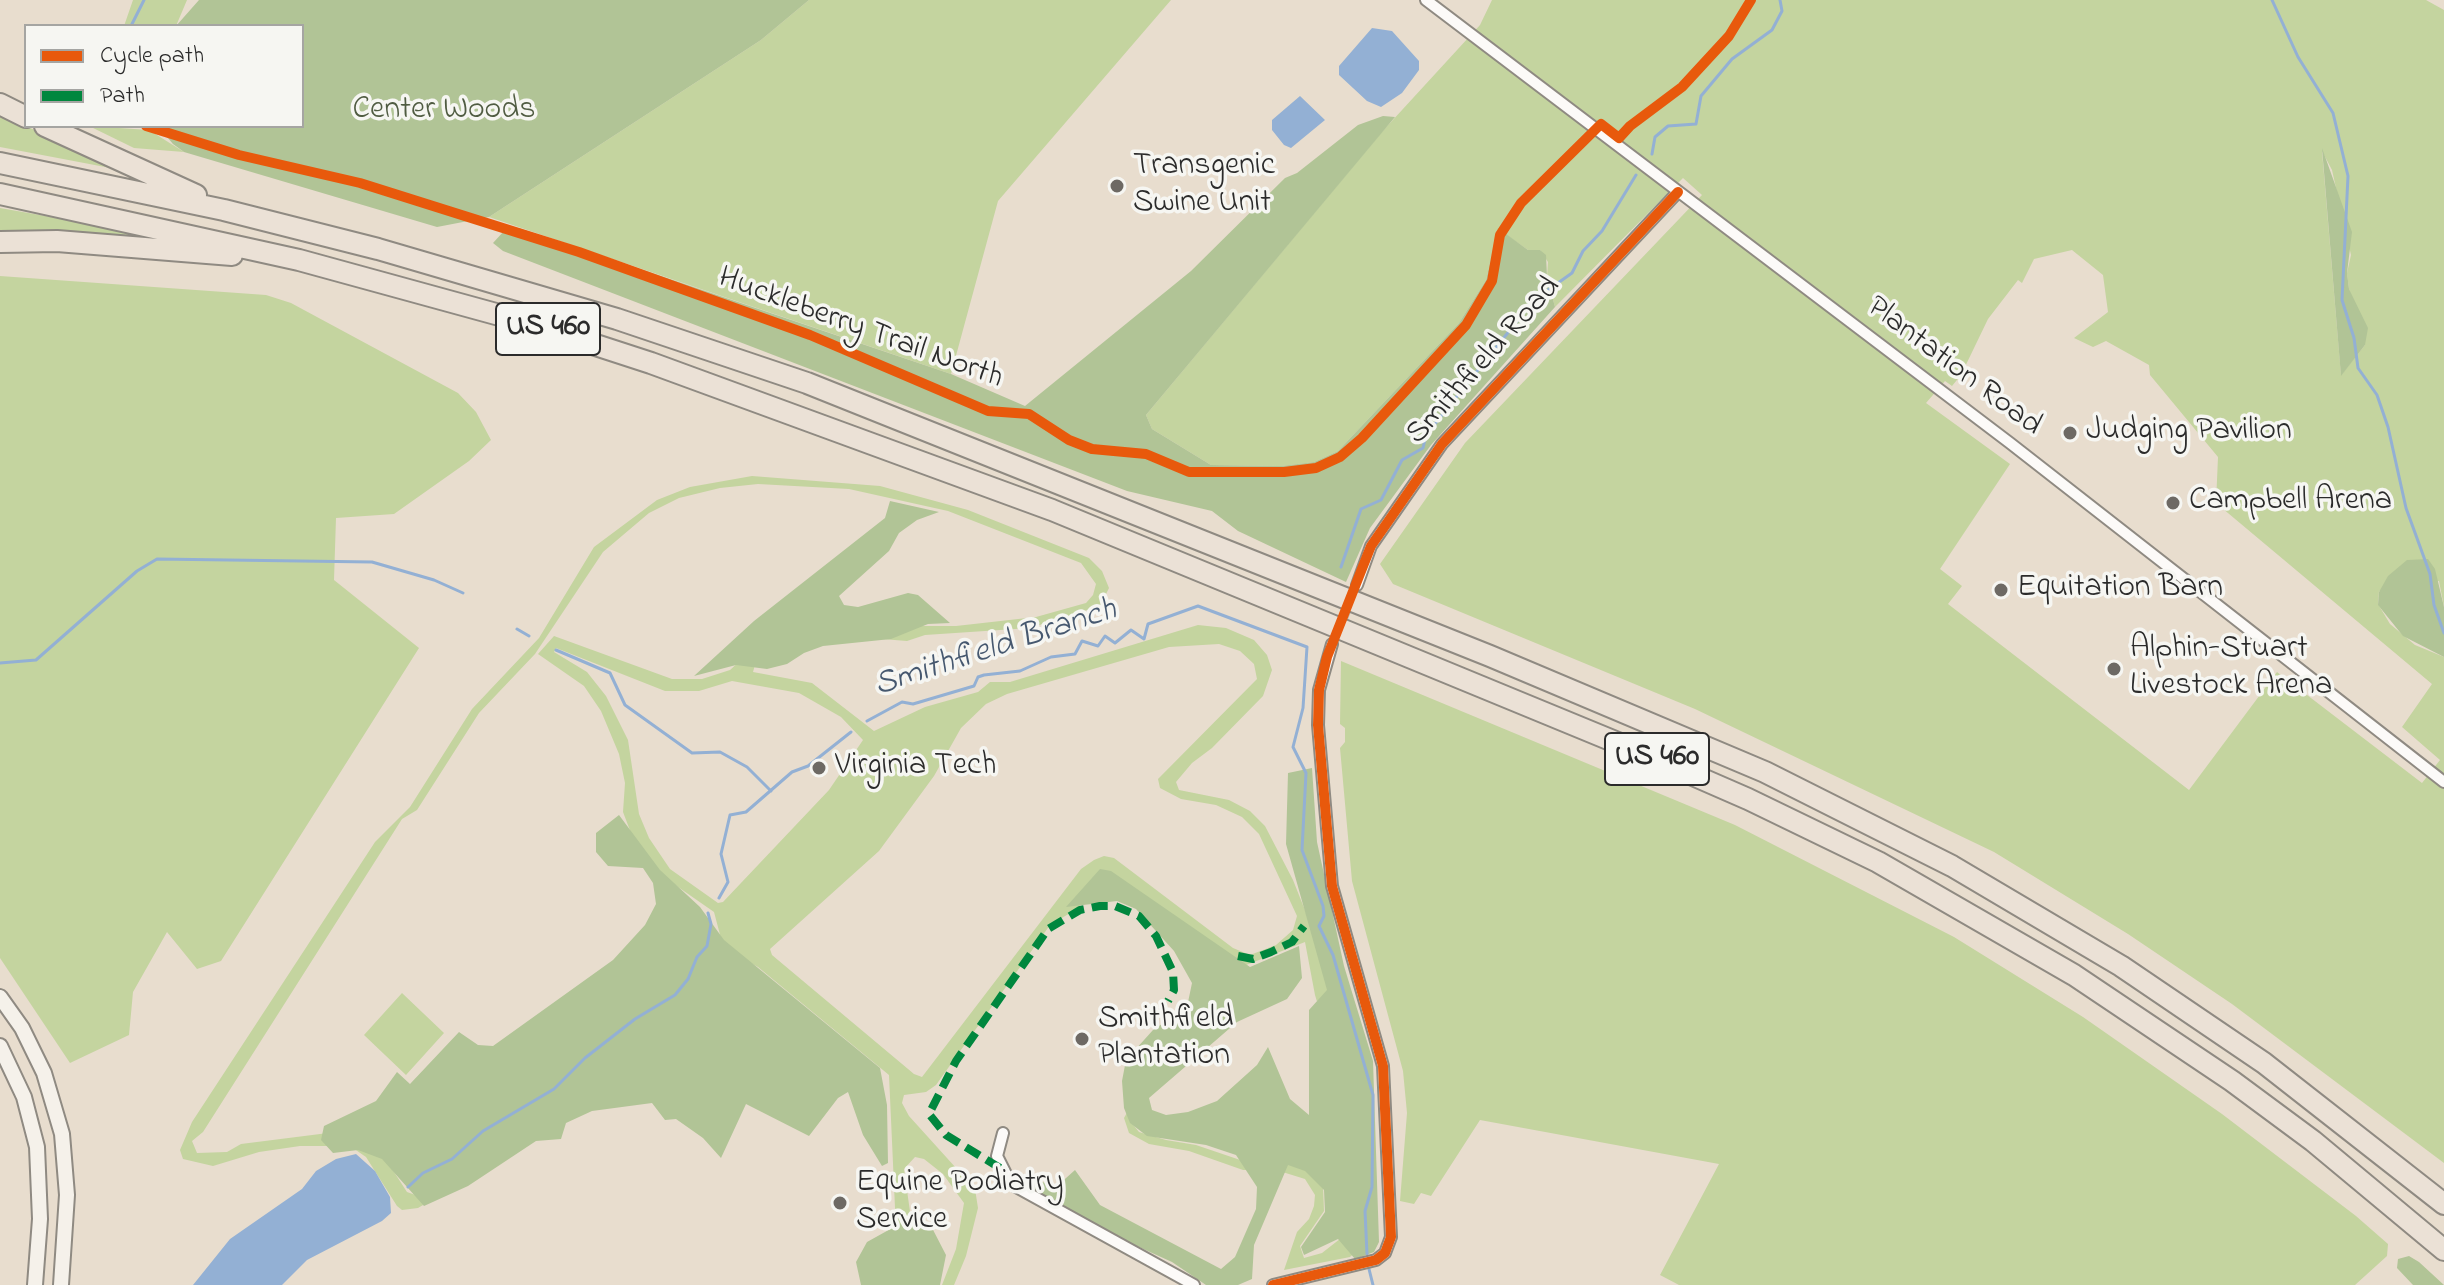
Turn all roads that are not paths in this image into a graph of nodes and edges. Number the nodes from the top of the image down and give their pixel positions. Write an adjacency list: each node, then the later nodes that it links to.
1 (1426, 0): 6 (street, Plantation Road)
2 (0, 104): 3 (highway)
3 (24, 116)
4 (49, 128): 8 (highway)
5 (0, 163): 8 (highway, US 460)
6 (1678, 192): 11 (street, Smithfield Road); 13 (street, Plantation Road)
7 (0, 194): 10 (highway, US 460)
8 (224, 210): 17 (highway, US 460)
9 (0, 242): 10 (highway)
10 (299, 260): 18 (highway, US 460)
11 (1357, 585)
12 (1332, 644): 22 (street)
13 (2444, 782)
14 (0, 997): 20 (main road)
15 (0, 1046): 19 (main road)
16 (1003, 1133): 21 (street)
17 (2444, 1204)
18 (2444, 1250)
19 (35, 1285)
20 (61, 1285)
21 (1194, 1285)
22 (1273, 1285)

